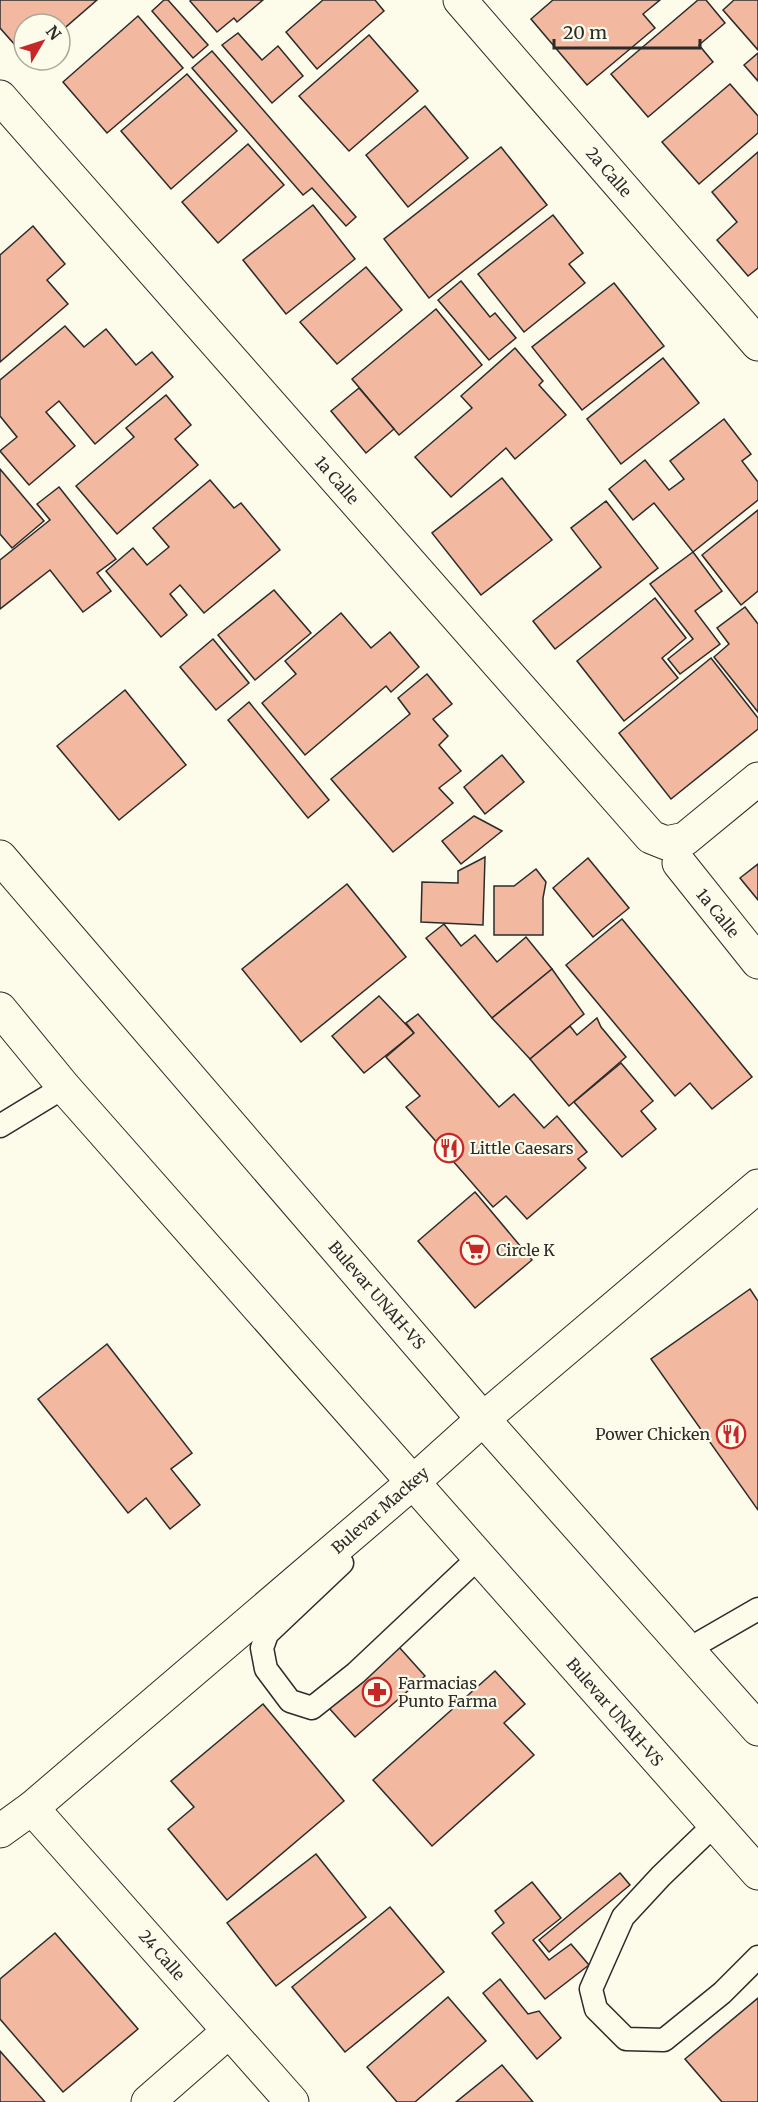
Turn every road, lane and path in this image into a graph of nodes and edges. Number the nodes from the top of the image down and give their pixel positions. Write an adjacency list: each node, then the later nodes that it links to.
1 (460, 0): 3 (main road, 2a Calle)
2 (0, 97): 5 (main road, 1a Calle)
3 (758, 344)
4 (758, 779): 5 (main road)
5 (682, 851): 7 (main road, 1a Calle)
6 (0, 857): 12 (main road, Bulevar UNAH-VS)
7 (758, 962)
8 (0, 1009): 9 (main road, Bulevar UNAH-VS)
9 (64, 1087): 10 (lane); 13 (main road, Bulevar UNAH-VS)
10 (0, 1126)
11 (758, 1186): 12 (main road, Bulevar Mackey)
12 (483, 1419): 13 (main road, Bulevar Mackey); 16 (main road, Bulevar UNAH-VS)
13 (417, 1488): 14 (main road, Bulevar UNAH-VS); 14 (lane); 18 (main road, Bulevar Mackey)
14 (478, 1558): 19 (main road, Bulevar UNAH-VS)
15 (758, 1610): 16 (lane)
16 (687, 1650): 17 (main road, Bulevar UNAH-VS)
17 (758, 1729)
18 (32, 1808): 20 (main road, Bulevar Mackey); 23 (main road, 24 Calle)
19 (714, 1825): 21 (main road, Bulevar UNAH-VS); 22 (lane)
20 (0, 1830)
21 (758, 1873)
22 (758, 1957)
23 (229, 2031): 24 (main road); 25 (main road, 24 Calle)
24 (148, 2102)
25 (292, 2102)

